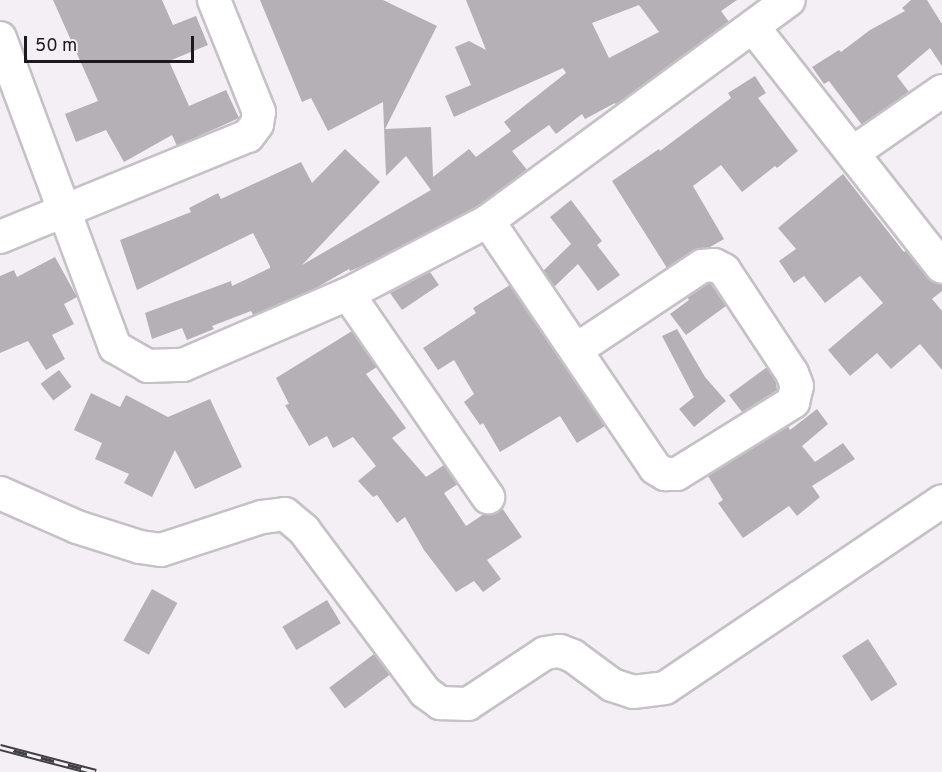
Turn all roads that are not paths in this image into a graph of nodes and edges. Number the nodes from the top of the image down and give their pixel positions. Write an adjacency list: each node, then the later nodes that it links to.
1 (214, 0): 7 (street)
2 (789, 0): 3 (street)
3 (753, 27): 6 (street); 8 (street)
4 (0, 38): 7 (street)
5 (942, 91): 6 (street)
6 (854, 152): 10 (street)
7 (67, 211): 9 (street); 11 (street)
8 (488, 221): 11 (street); 12 (street)
9 (0, 237)
10 (942, 267)
11 (348, 294): 14 (street)
12 (576, 350): 12 (street)
13 (0, 493): 15 (street)
14 (488, 497)
15 (942, 501)

